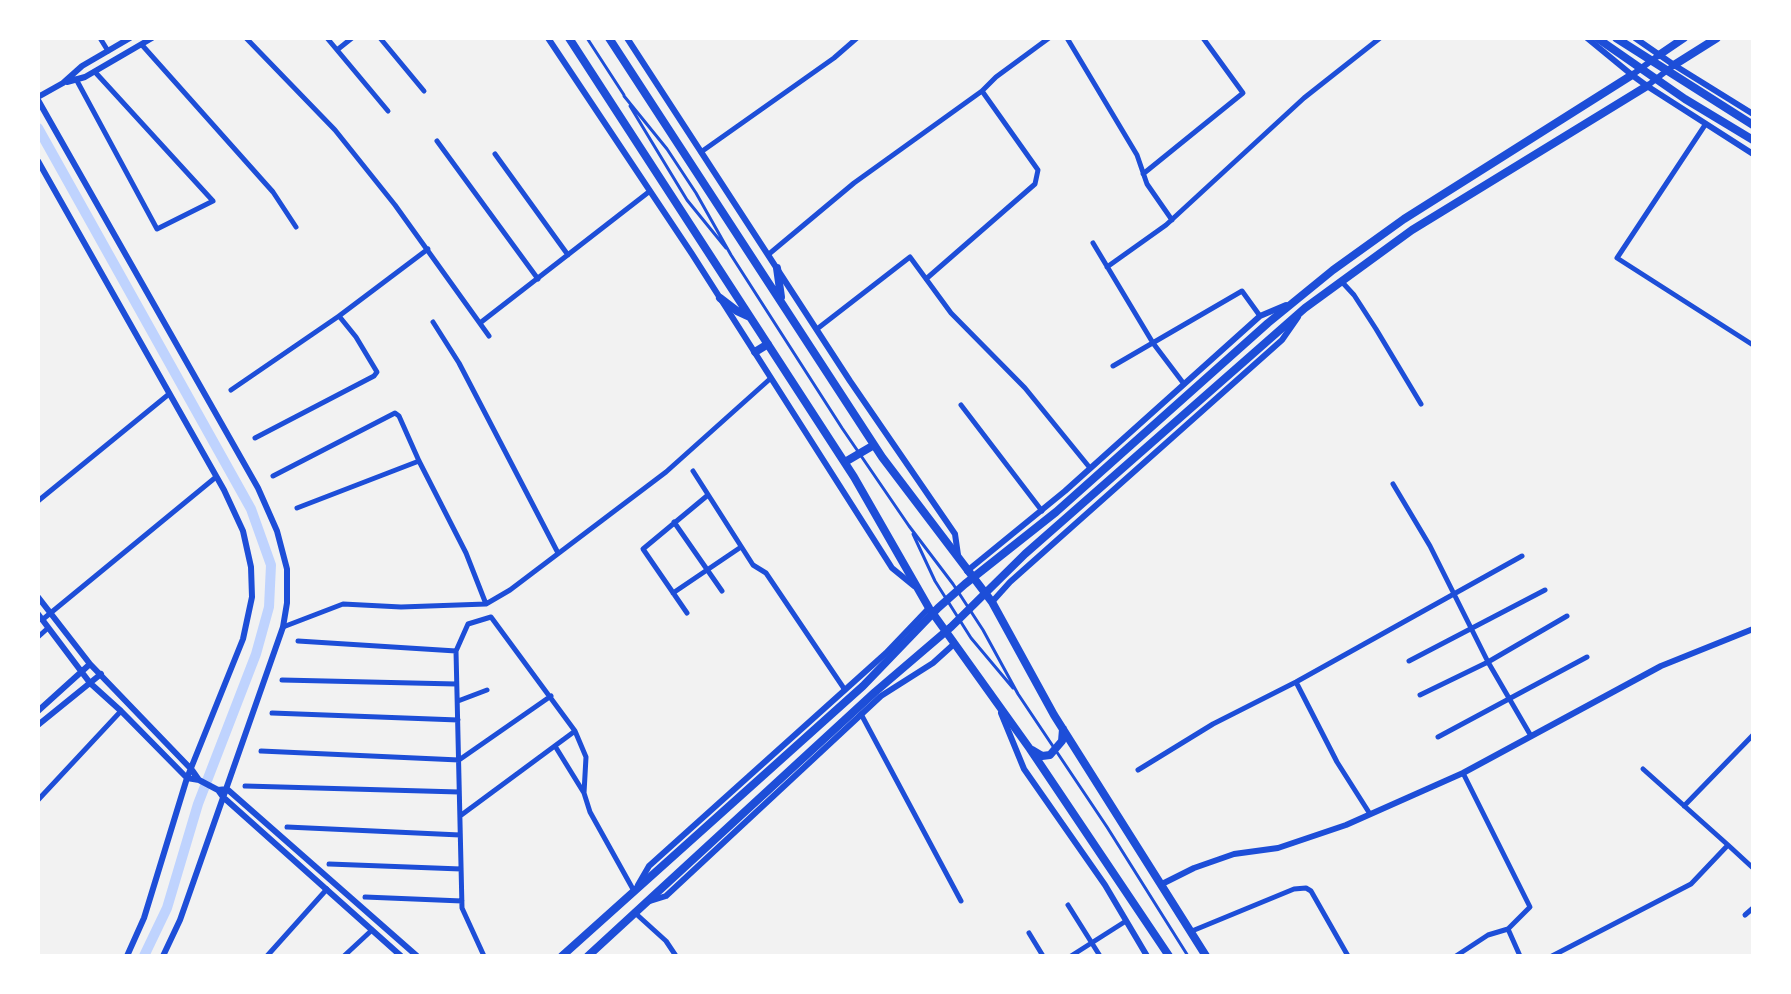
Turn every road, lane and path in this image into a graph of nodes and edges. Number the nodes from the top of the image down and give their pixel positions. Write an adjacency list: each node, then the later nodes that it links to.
1 (100, 38): 26 (street)
2 (130, 38): 26 (street)
3 (152, 38): 24 (street)
4 (246, 38): 53 (street)
5 (327, 38): 25 (street)
6 (352, 38): 25 (street)
7 (380, 38): 34 (street)
8 (548, 38): 49 (street)
9 (569, 38): 67 (main road)
10 (587, 38): 36 (lane)
11 (609, 38): 63 (main road)
12 (627, 38): 44 (street)
13 (857, 38): 44 (street)
14 (1049, 38): 35 (street)
15 (1067, 38): 48 (street)
16 (1203, 38): 48 (street)
17 (1380, 38): 50 (street)
18 (1587, 38): 30 (street)
19 (1597, 38): 42 (main road)
20 (1616, 38): 41 (main road)
21 (1635, 38): 27 (street)
22 (1684, 38): 27 (main road)
23 (1717, 38): 28 (main road)
24 (142, 45): 29 (street); 51 (street)
25 (337, 50): 38 (street)
26 (108, 51): 32 (street)
27 (1659, 55): 28 (street); 30 (street)
28 (1674, 65): 33 (street); 39 (street)
29 (95, 72): 31 (street); 31 (street)
30 (1632, 75): 33 (street); 64 (main road)
31 (76, 79): 32 (street)
32 (63, 83): 37 (street)
33 (1647, 86): 40 (street); 61 (main road)
34 (424, 91)
35 (982, 91): 54 (street); 60 (street)
36 (624, 96): 56 (lane); 56 (lane)
37 (38, 99): 118 (street)
38 (388, 111)
39 (1753, 114)
40 (1705, 125): 46 (street); 74 (street)
41 (1753, 125)
42 (1753, 140)
43 (437, 141): 59 (street)
44 (701, 152): 54 (street)
45 (495, 154): 55 (street)
46 (1753, 154)
47 (38, 161): 80 (street)
48 (1143, 174): 50 (street)
49 (650, 191): 55 (street); 62 (street)
50 (1172, 220): 57 (street)
51 (296, 227)
52 (1093, 243): 57 (street)
53 (428, 249): 65 (street); 69 (street)
54 (769, 254): 58 (street)
55 (568, 255): 59 (street)
56 (731, 255): 85 (lane)
57 (1107, 267): 72 (street)
58 (777, 268): 63 (main road); 70 (street)
59 (538, 279): 69 (street)
60 (926, 279): 70 (street); 88 (street)
61 (1341, 281): 64 (main road); 81 (street)
62 (720, 298): 67 (main road); 75 (street)
63 (781, 302): 84 (main road)
64 (1302, 304): 66 (street); 111 (street); 184 (main road); 188 (main road)
65 (339, 316): 79 (street); 83 (street)
66 (1260, 316): 72 (street); 78 (street)
67 (751, 318): 73 (main road)
68 (433, 322): 100 (street)
69 (480, 323): 71 (street)
70 (817, 329): 102 (street)
71 (489, 336)
72 (1153, 343): 76 (street); 78 (street)
73 (768, 344): 75 (main road); 87 (main road)
74 (1753, 345)
75 (755, 352): 77 (street)
76 (1113, 366)
77 (771, 378): 100 (street); 107 (street)
78 (1184, 384): 88 (street)
79 (231, 390)
80 (169, 394): 91 (street); 94 (street)
81 (1421, 404)
82 (961, 405): 96 (street)
83 (255, 438)
84 (874, 445): 85 (main road); 102 (main road)
85 (860, 454): 87 (main road); 98 (lane)
86 (419, 461): 90 (street); 95 (street); 112 (street)
87 (845, 462): 107 (main road)
88 (1090, 468): 96 (street)
89 (693, 471): 93 (street)
90 (273, 476)
91 (216, 477): 115 (street); 161 (street)
92 (1393, 484): 109 (street)
93 (708, 495): 97 (street); 99 (street)
94 (38, 501)
95 (297, 508)
96 (1042, 511): 104 (street)
97 (674, 522): 103 (street); 108 (street)
98 (909, 526): 138 (lane); 138 (lane)
99 (741, 547): 103 (street); 137 (street)
100 (558, 553): 112 (street)
101 (1522, 556): 109 (street)
102 (959, 559): 104 (main road)
103 (707, 570): 106 (street); 108 (street)
104 (967, 571): 111 (main road)
105 (1545, 590): 121 (street)
106 (722, 591)
107 (920, 591): 113 (main road)
108 (673, 593): 114 (street)
109 (1453, 593): 121 (street); 133 (street)
110 (38, 597): 115 (street)
111 (992, 602): 150 (main road)
112 (486, 604): 118 (street)
113 (929, 608): 124 (main road); 137 (street)
114 (687, 613)
115 (52, 614): 117 (street); 129 (street)
116 (1567, 616): 128 (street)
117 (40, 617): 119 (street)
118 (283, 627): 168 (street)
119 (48, 628): 122 (street); 130 (street)
120 (1753, 629): 153 (street)
121 (1471, 630): 127 (street); 128 (street)
122 (38, 637)
123 (298, 641): 125 (street)
124 (954, 644): 143 (main road); 147 (street)
125 (456, 651): 135 (street); 140 (street)
126 (1587, 657): 141 (street)
127 (1409, 661)
128 (1488, 662): 139 (street); 141 (street)
129 (90, 664): 130 (street); 131 (street)
130 (81, 673): 134 (street); 144 (street)
131 (101, 674): 134 (street); 161 (street)
132 (282, 680): 135 (street)
133 (1296, 682): 162 (street); 174 (street)
134 (90, 683): 145 (street); 149 (street)
135 (457, 684): 142 (street)
136 (487, 690): 142 (street)
137 (845, 690): 184 (street)
138 (1018, 694): 158 (lane)
139 (1420, 695)
140 (551, 696): 151 (street); 159 (street)
141 (1509, 699): 153 (street); 154 (street)
142 (457, 701): 148 (street)
143 (997, 705): 156 (main road); 193 (street)
144 (38, 711)
145 (121, 711): 164 (street); 172 (street)
146 (272, 713): 148 (street)
147 (861, 714): 187 (street); 188 (street)
148 (458, 720): 159 (street)
149 (38, 725)
150 (1063, 729): 158 (main road); 182 (main road)
151 (575, 731): 155 (street); 170 (street)
152 (1753, 735): 173 (street)
153 (1531, 736): 163 (street)
154 (1438, 737)
155 (555, 746): 170 (street); 175 (street)
156 (1030, 749): 158 (main road); 213 (main road)
157 (261, 751): 159 (street)
158 (1056, 751): 214 (lane)
159 (459, 760): 169 (street)
160 (1643, 769): 173 (street)
161 (192, 770): 164 (street); 165 (street)
162 (1138, 770)
163 (1463, 773): 174 (street); 195 (street)
164 (187, 778): 165 (street); 199 (street)
165 (199, 780): 167 (street)
166 (245, 786): 169 (street)
167 (217, 789): 168 (street); 171 (street)
168 (227, 789): 171 (street); 204 (street)
169 (459, 792): 175 (street)
170 (584, 793): 184 (street)
171 (223, 797): 183 (street); 200 (street)
172 (38, 800)
173 (1684, 806): 178 (street)
174 (1370, 814): 182 (street)
175 (460, 816): 177 (street)
176 (287, 827): 177 (street)
177 (460, 835): 181 (street)
178 (1728, 845): 180 (street); 219 (street)
179 (329, 864): 181 (street)
180 (1753, 868)
181 (461, 869): 186 (street)
182 (1162, 884): 196 (main road)
183 (328, 888): 194 (street); 201 (street)
184 (634, 892): 206 (main road)
185 (365, 897): 186 (street)
186 (462, 901): 205 (street)
187 (961, 901)
188 (644, 903): 191 (main road)
189 (1068, 905): 198 (street)
190 (1753, 908): 192 (street)
191 (634, 912): 207 (main road); 208 (street)
192 (1745, 915)
193 (1126, 921): 198 (street); 212 (street)
194 (372, 929): 202 (street); 203 (street)
195 (1508, 929): 217 (street); 218 (street)
196 (1192, 931): 215 (main road); 216 (street)
197 (1029, 933): 209 (street)
198 (1092, 943): 210 (street); 211 (street)
199 (127, 956)
200 (163, 956)
201 (267, 956)
202 (344, 956)
203 (401, 956)
204 (417, 956)
205 (484, 956)
206 (562, 956)
207 (588, 956)
208 (676, 956)
209 (1043, 956)
210 (1071, 956)
211 (1100, 956)
212 (1147, 956)
213 (1169, 956)
214 (1188, 956)
215 (1206, 956)
216 (1348, 956)
217 (1456, 956)
218 (1520, 956)
219 (1552, 956)

